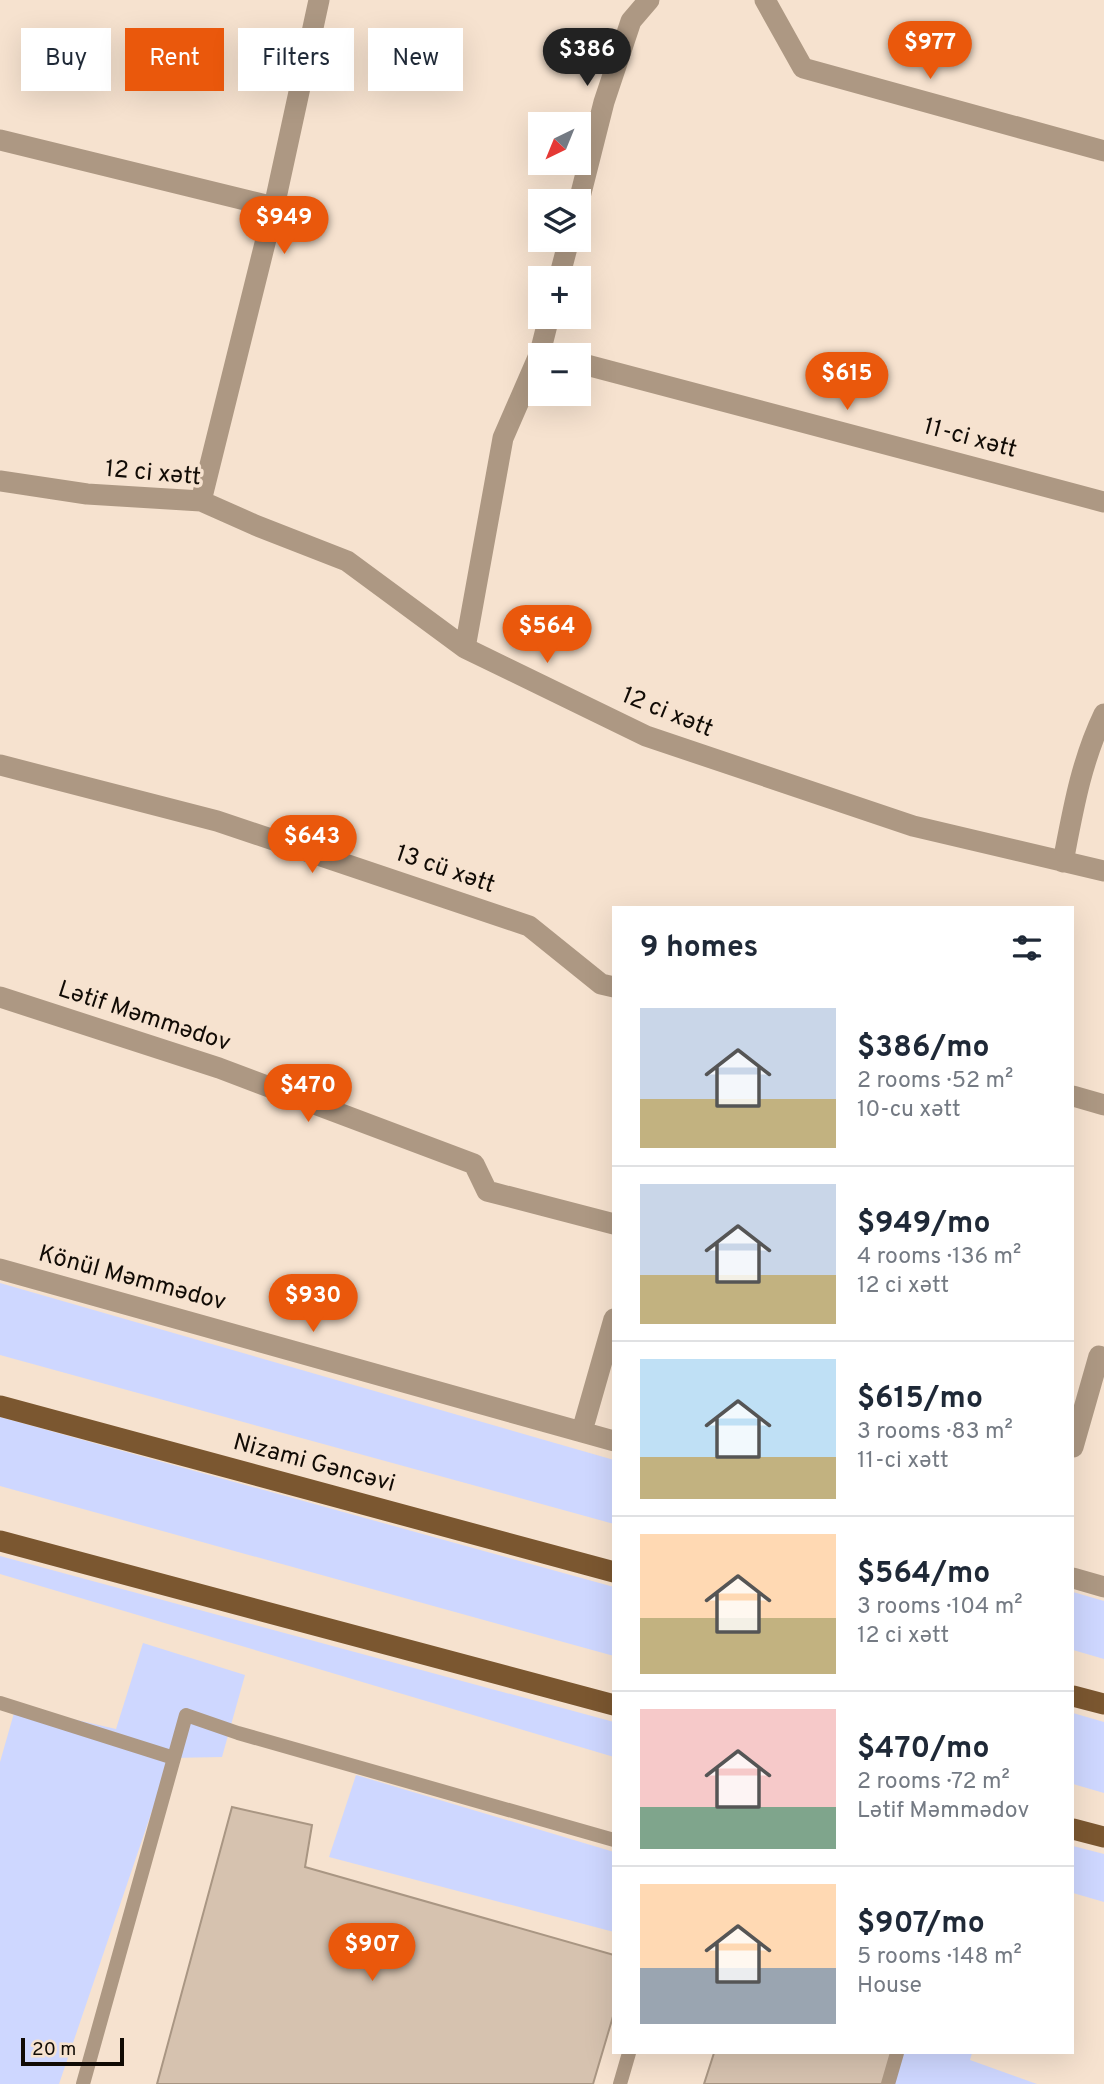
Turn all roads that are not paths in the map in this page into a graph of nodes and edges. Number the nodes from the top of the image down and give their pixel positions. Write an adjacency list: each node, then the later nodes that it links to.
1 (319, 0): 7 (street)
2 (649, 0): 6 (street)
3 (765, 0): 5 (street)
4 (0, 140): 7 (street)
5 (1104, 151)
6 (582, 189)
7 (274, 207): 11 (street)
8 (591, 366): 12 (street, 11-ci xətt)
9 (528, 387): 13 (street)
10 (0, 481): 11 (street, 12 ci xətt)
11 (201, 501): 13 (street, 12 ci xətt)
12 (1104, 502)
13 (465, 648): 16 (street, 12 ci xətt)
14 (1104, 714): 16 (street)
15 (0, 765): 18 (street, 13 cü xətt)
16 (1063, 862): 17 (street, 12 ci xətt)
17 (1104, 872)
18 (612, 987)
19 (0, 997): 22 (street, Lətif Məmmədov)
20 (1074, 1096): 21 (street)
21 (1104, 1105)
22 (612, 1223)
23 (0, 1269): 27 (street, Könül Məmmədov)
24 (612, 1327): 27 (street)
25 (1099, 1356): 29 (street)
26 (0, 1406): 31 (main road, Nizami Gəncəvi)
27 (582, 1431): 28 (street, Könül Məmmədov)
28 (612, 1440)
29 (1074, 1444)
30 (0, 1541): 37 (main road)
31 (612, 1571)
32 (1074, 1578): 33 (street)
33 (1104, 1587)
34 (1074, 1696): 36 (main road)
35 (0, 1703): 38 (lane)
36 (1104, 1704)
37 (612, 1705)
38 (174, 1758): 41 (lane); 44 (lane)
39 (1074, 1829): 40 (main road)
40 (1104, 1838)
41 (612, 1839)
42 (629, 2054): 45 (lane)
43 (897, 2054): 46 (lane)
44 (83, 2084)
45 (620, 2084)
46 (888, 2084)

